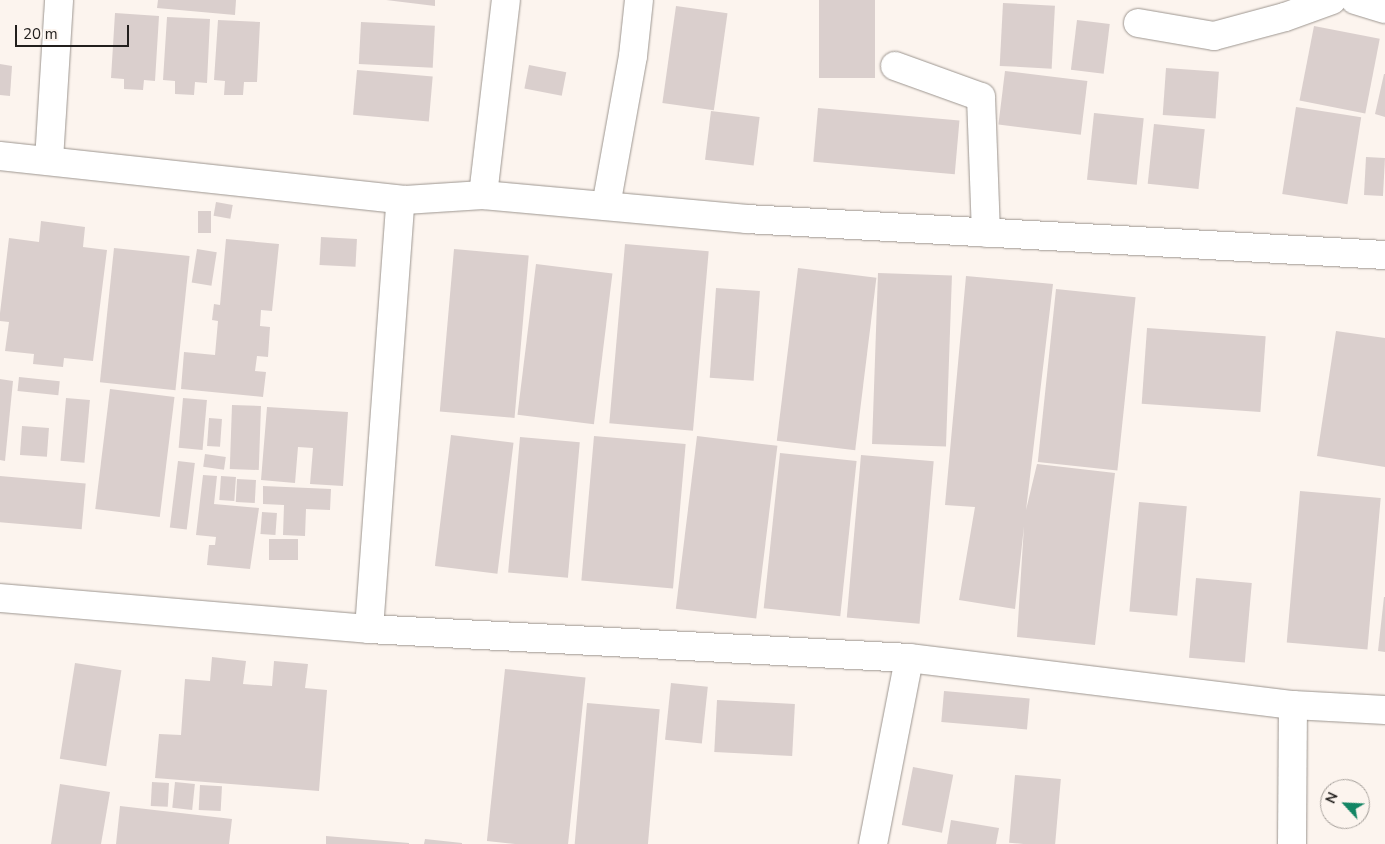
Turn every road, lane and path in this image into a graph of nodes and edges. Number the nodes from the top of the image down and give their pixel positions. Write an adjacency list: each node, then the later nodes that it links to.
1 (59, 0): 10 (street)
2 (506, 0): 11 (street)
3 (639, 0): 13 (street)
4 (1332, 0): 7 (street)
5 (1356, 0): 6 (street)
6 (1385, 9)
7 (1138, 23)
8 (895, 66): 14 (street)
9 (0, 156): 10 (street)
10 (49, 160): 12 (street)
11 (482, 195): 12 (street); 13 (street)
12 (405, 200): 17 (street)
13 (606, 206): 14 (street)
14 (986, 233): 15 (street)
15 (1385, 256)
16 (0, 598): 17 (street)
17 (369, 629): 18 (street)
18 (909, 658): 19 (street); 21 (street)
19 (1293, 705): 20 (street); 22 (street)
20 (1385, 710)
21 (873, 844)
22 (1292, 844)

